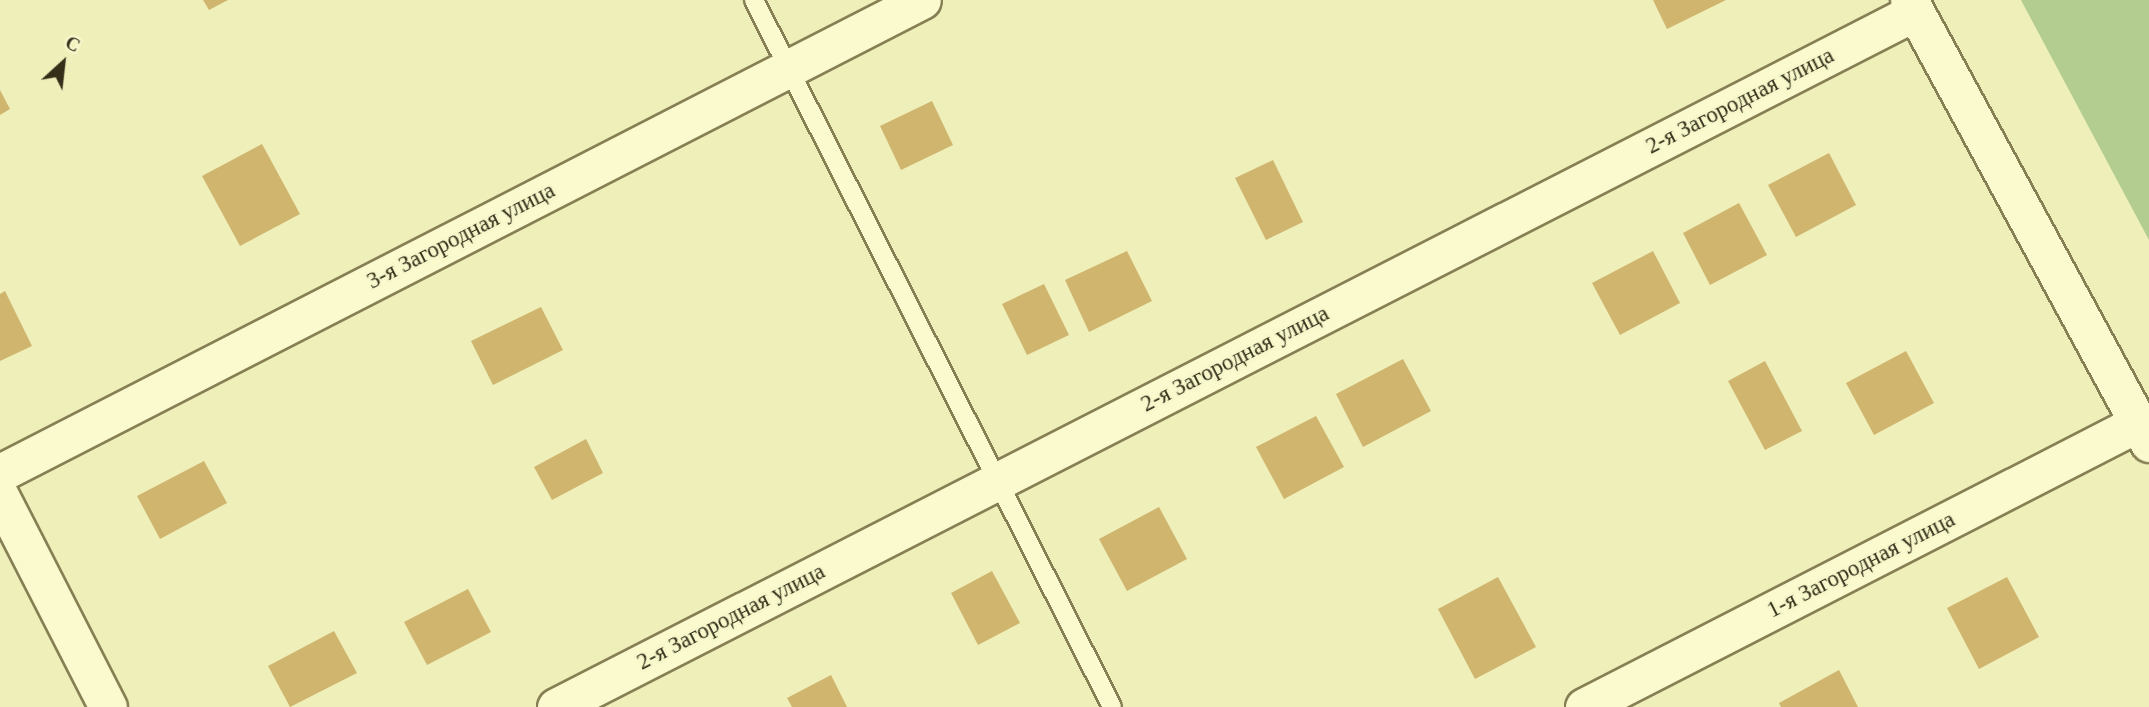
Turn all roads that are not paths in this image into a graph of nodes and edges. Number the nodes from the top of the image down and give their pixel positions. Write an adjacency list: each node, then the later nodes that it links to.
1 (754, 0): 4 (lane)
2 (922, 0): 4 (street, 3-я Загородная улица)
3 (1912, 6): 5 (street); 7 (street, 2-я Загородная улица)
4 (788, 69): 6 (street, 3-я Загородная улица); 7 (lane)
5 (2144, 433): 12 (street, 1-я Загородная улица)
6 (0, 473)
7 (997, 481): 10 (street, 2-я Загородная улица); 11 (lane)
8 (0, 496): 9 (street)
9 (108, 707)
10 (556, 707)
11 (1112, 707)
12 (1584, 707)

